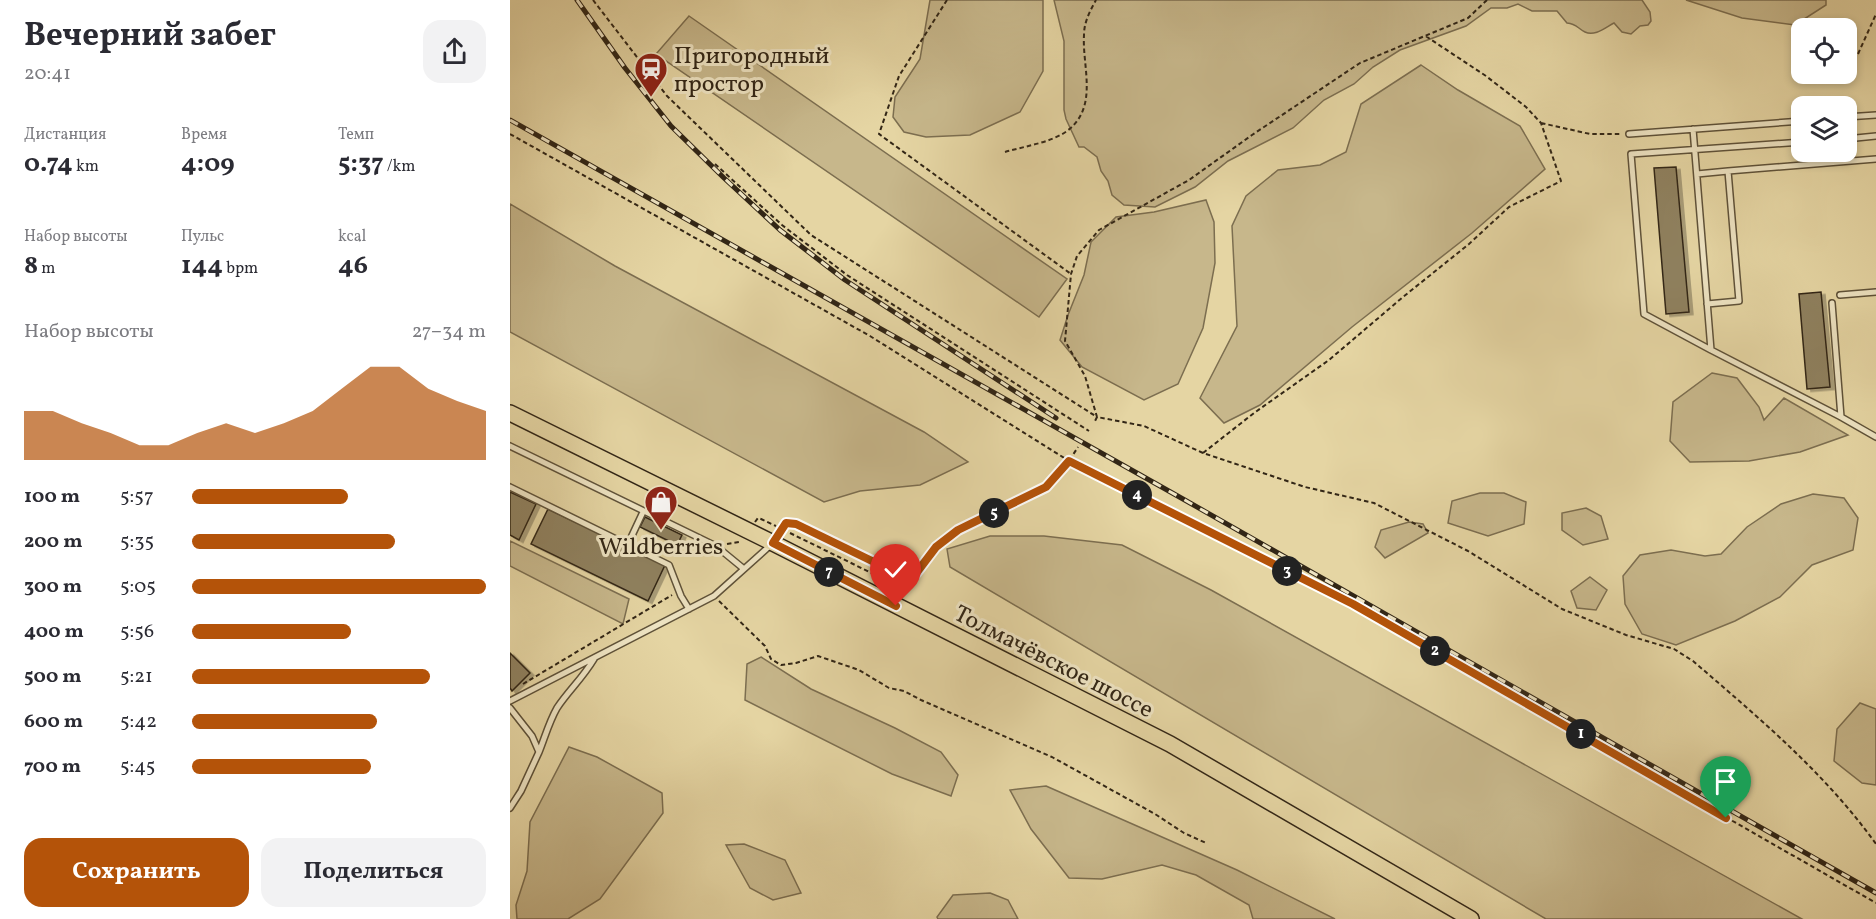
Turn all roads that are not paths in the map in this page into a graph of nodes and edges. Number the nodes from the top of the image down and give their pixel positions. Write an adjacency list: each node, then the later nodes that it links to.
1 (1876, 115): 2 (lane)
2 (1857, 116)
3 (1791, 122): 4 (lane)
4 (1693, 129): 5 (lane); 9 (lane)
5 (1629, 134)
6 (1876, 136): 7 (lane)
7 (1857, 137)
8 (1791, 143): 9 (lane)
9 (1695, 149): 12 (lane); 17 (lane)
10 (1876, 159): 11 (lane)
11 (1728, 171): 12 (lane); 16 (lane)
12 (1697, 174): 16 (lane)
13 (1876, 292): 14 (lane)
14 (1840, 295)
15 (1832, 303): 19 (lane)
16 (1707, 304): 17 (lane)
17 (1711, 350): 19 (lane)
18 (510, 413): 24 (main road, Толмачёвское шоссе)
19 (1841, 417): 20 (lane)
20 (1876, 437)
21 (510, 446): 23 (lane)
22 (510, 487): 25 (lane)
23 (643, 512): 25 (lane); 26 (lane)
24 (773, 543): 26 (lane); 27 (lane); 34 (main road, Толмачёвское шоссе)
25 (628, 544): 28 (lane)
26 (744, 569): 28 (lane)
27 (911, 580)
28 (689, 609): 29 (lane)
29 (594, 658): 30 (lane); 32 (lane)
30 (510, 701)
31 (510, 708): 32 (lane)
32 (539, 752): 33 (lane)
33 (510, 808)
34 (1471, 919)

